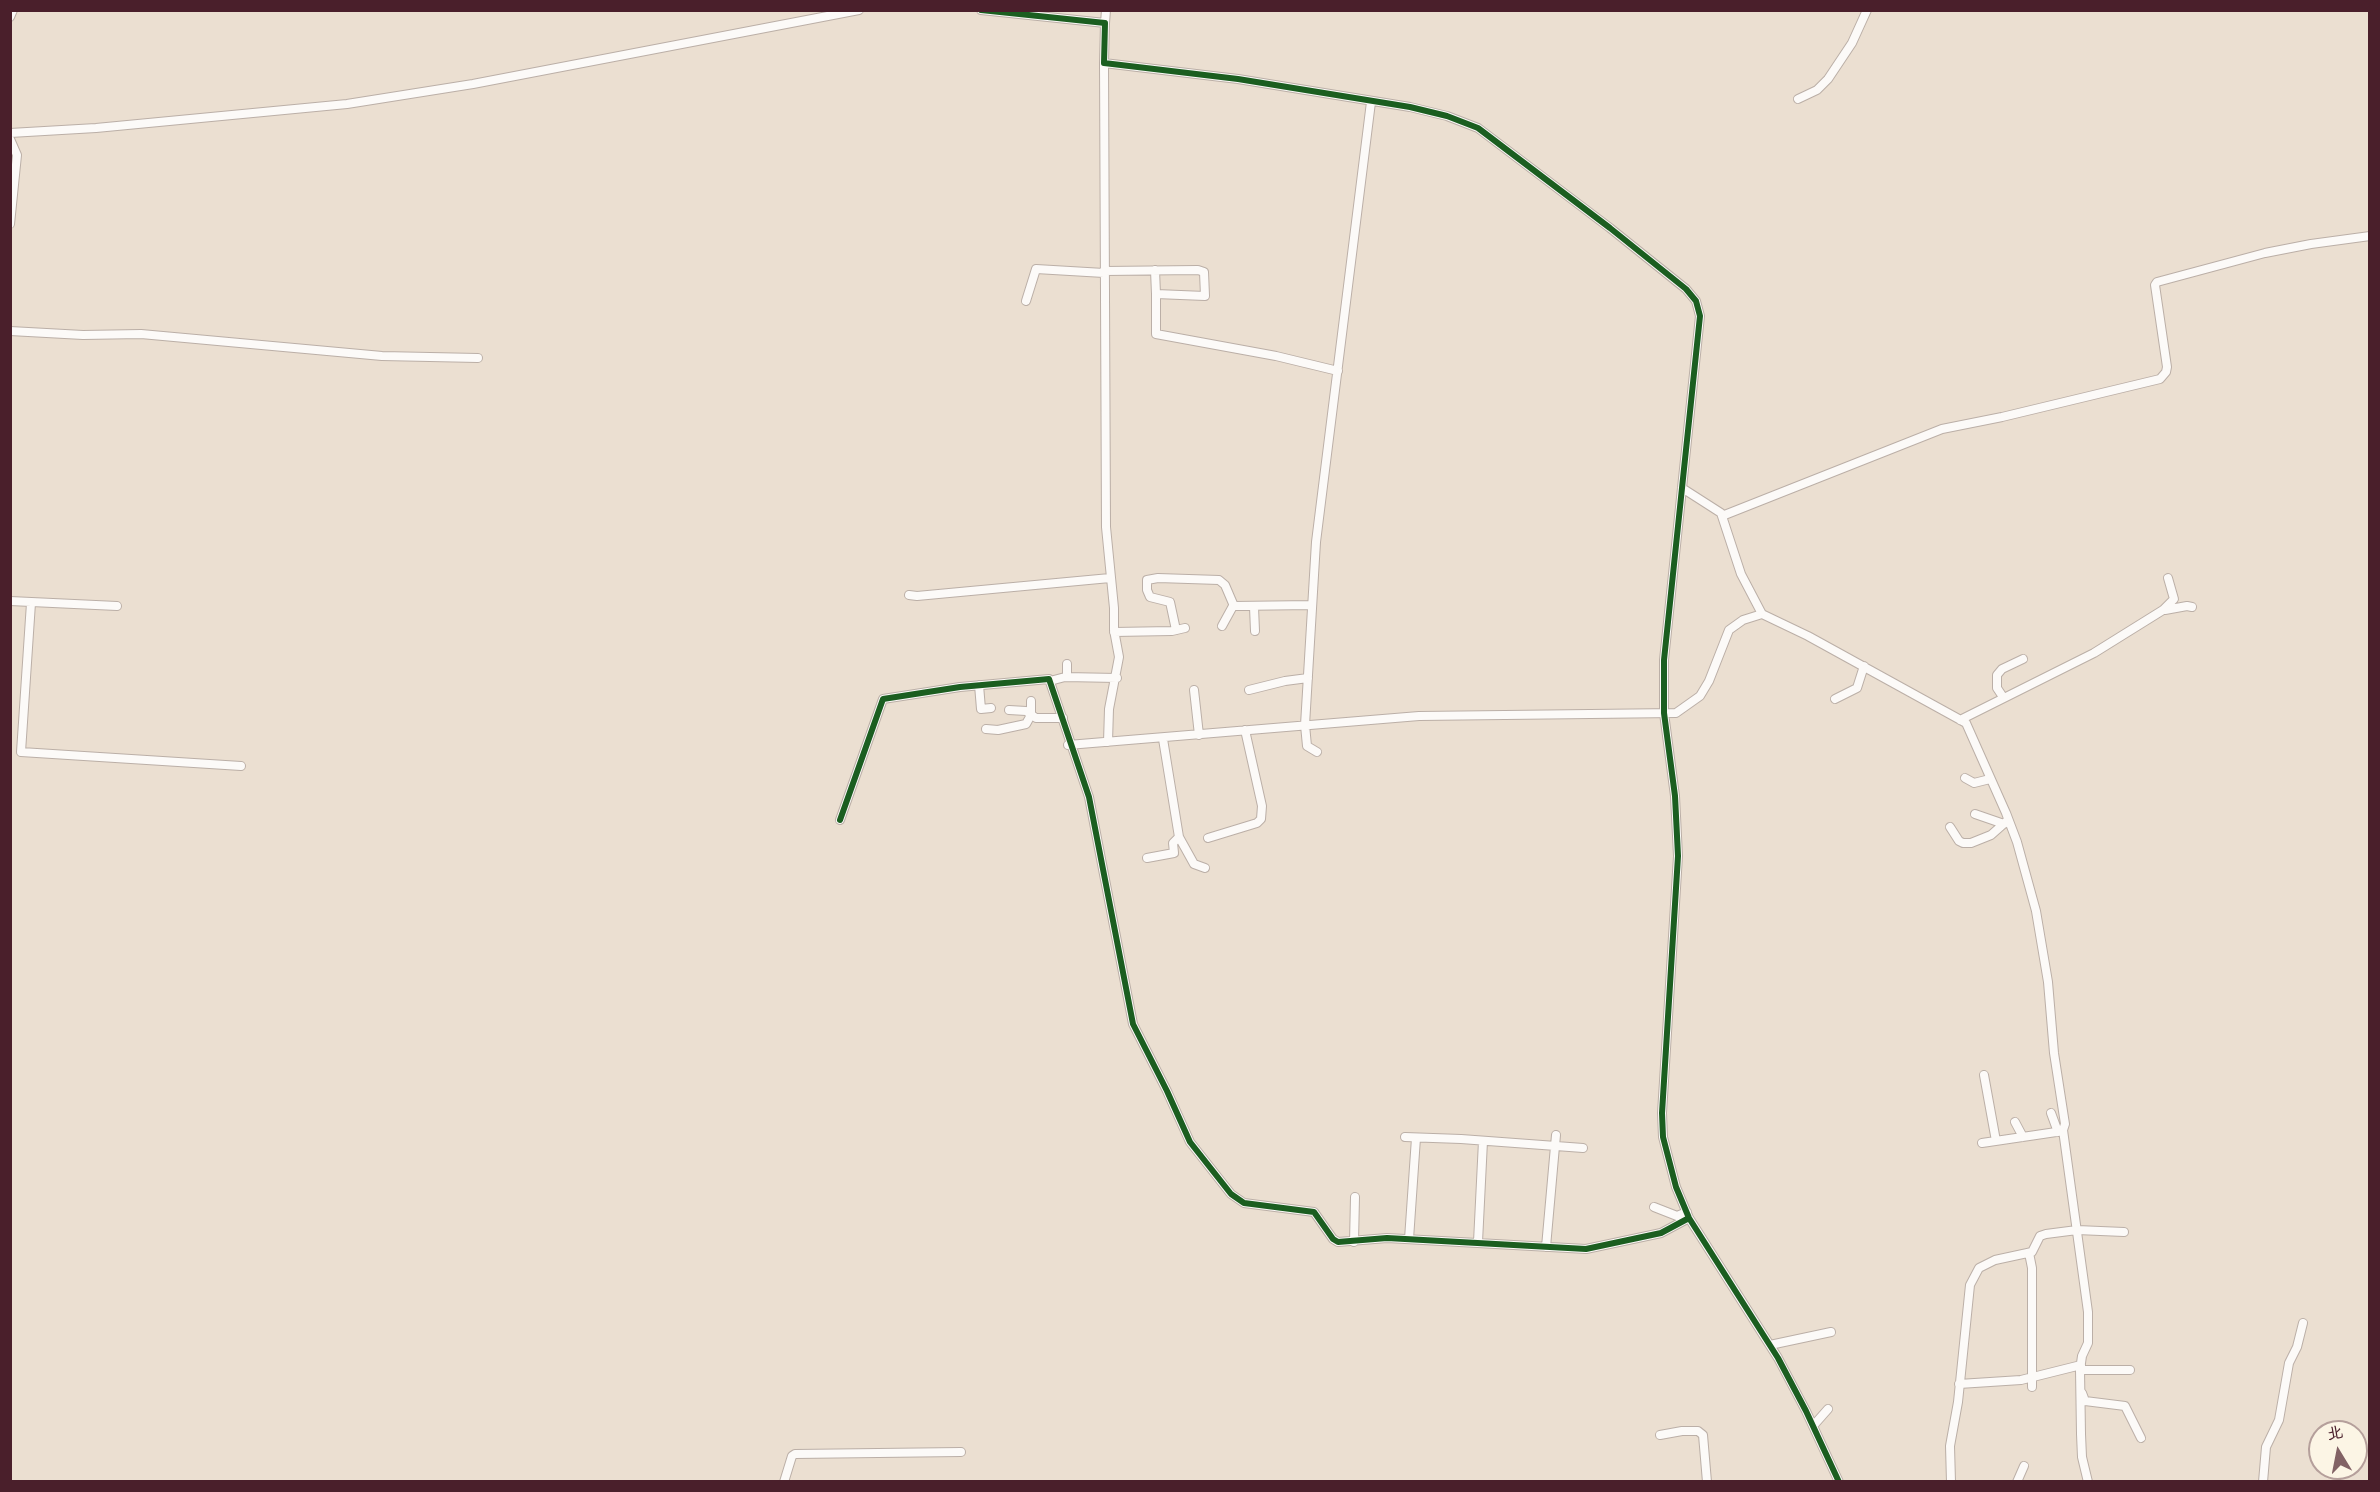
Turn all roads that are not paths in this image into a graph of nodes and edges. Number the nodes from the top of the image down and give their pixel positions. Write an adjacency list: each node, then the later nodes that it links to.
1 (13, 10): 6 (street)
2 (858, 10): 11 (street)
3 (981, 10): 7 (street)
4 (1106, 10): 7 (street)
5 (1867, 10): 9 (street)
6 (10, 17)
7 (1105, 23): 8 (street)
8 (1104, 63): 10 (street); 16 (street)
9 (1798, 99)
10 (1371, 102): 21 (street); 22 (street)
11 (10, 133)
12 (10, 139): 13 (street)
13 (10, 224)
14 (2370, 236): 23 (street)
15 (1155, 270): 16 (street); 17 (street); 17 (street)
16 (1104, 272): 18 (street); 24 (street)
17 (1156, 294): 21 (street)
18 (1026, 301)
19 (10, 331): 20 (street)
20 (478, 358)
21 (1338, 371): 29 (street)
22 (1682, 488): 23 (street); 56 (street)
23 (1722, 516): 35 (street)
24 (1110, 578): 26 (street); 40 (street)
25 (2168, 578): 34 (street)
26 (909, 595)
27 (10, 601): 28 (street)
28 (31, 603): 30 (street); 68 (street)
29 (1312, 605): 32 (street); 46 (street)
30 (117, 606)
31 (1233, 606): 32 (street); 36 (street); 38 (street)
32 (1254, 607): 39 (street)
33 (2192, 608): 34 (street)
34 (2163, 610): 51 (street)
35 (1762, 614): 43 (street); 56 (street)
36 (1222, 626)
37 (1185, 628): 38 (street)
38 (1176, 630): 40 (street)
39 (1255, 631)
40 (1114, 632): 45 (street)
41 (2023, 659): 51 (street)
42 (1067, 664): 44 (street)
43 (1864, 666): 52 (street); 59 (street)
44 (1067, 677): 45 (street); 47 (street)
45 (1117, 678): 65 (street)
46 (1308, 678): 50 (street); 60 (street)
47 (1050, 681): 48 (street); 58 (street)
48 (979, 685): 54 (street); 72 (street)
49 (1194, 690): 63 (street)
50 (1249, 690)
51 (2003, 697): 59 (street)
52 (1835, 699)
53 (1031, 701): 57 (street)
54 (991, 708)
55 (1009, 710): 57 (street)
56 (1664, 713): 60 (street); 94 (street)
57 (1031, 715): 58 (street); 61 (street)
58 (1063, 718): 66 (street)
59 (1960, 720): 70 (street)
60 (1305, 725): 62 (street); 67 (street)
61 (986, 729)
62 (1245, 730): 63 (street); 76 (street)
63 (1198, 735): 64 (street)
64 (1163, 738): 65 (street); 75 (street)
65 (1108, 742): 66 (street)
66 (1069, 745): 98 (street)
67 (1317, 752)
68 (241, 765)
69 (1965, 778): 70 (street)
70 (1990, 779): 73 (street)
71 (1975, 814): 73 (street)
72 (840, 820)
73 (2006, 822): 74 (street); 82 (street)
74 (1950, 827)
75 (1179, 837): 77 (street); 78 (street)
76 (1208, 838)
77 (1147, 858)
78 (1205, 868)
79 (1984, 1075): 88 (street)
80 (2051, 1113): 82 (street)
81 (2015, 1122): 85 (street)
82 (2060, 1131): 85 (street); 95 (street)
83 (1556, 1135): 90 (street)
84 (1405, 1137): 86 (street)
85 (2023, 1137): 88 (street)
86 (1416, 1138): 87 (street); 97 (street)
87 (1483, 1141): 90 (street); 99 (street)
88 (1996, 1141): 89 (street)
89 (1982, 1143)
90 (1554, 1146): 91 (street); 100 (street)
91 (1583, 1148)
92 (1355, 1197): 98 (street)
93 (1654, 1207): 94 (street)
94 (1688, 1215): 100 (street); 104 (street)
95 (2077, 1230): 96 (street); 101 (street); 105 (street)
96 (2124, 1232)
97 (1409, 1239): 98 (street); 99 (street)
98 (1354, 1242)
99 (1478, 1242): 100 (street)
100 (1546, 1247)
101 (2029, 1253): 107 (street); 108 (street)
102 (2303, 1323): 123 (street)
103 (1832, 1332): 104 (street)
104 (1770, 1345): 112 (street)
105 (2080, 1367): 106 (street); 107 (street); 110 (street)
106 (2130, 1370)
107 (2032, 1378): 108 (street); 109 (street)
108 (1959, 1384): 120 (street)
109 (2032, 1387)
110 (2081, 1391): 114 (street); 122 (street)
111 (1828, 1409): 112 (street)
112 (1813, 1426): 119 (street)
113 (1660, 1435): 118 (street)
114 (2141, 1438)
115 (961, 1452): 117 (street)
116 (2024, 1466): 121 (street)
117 (784, 1482)
118 (1707, 1482)
119 (1839, 1482)
120 (1951, 1482)
121 (2017, 1482)
122 (2088, 1482)
123 (2263, 1482)

